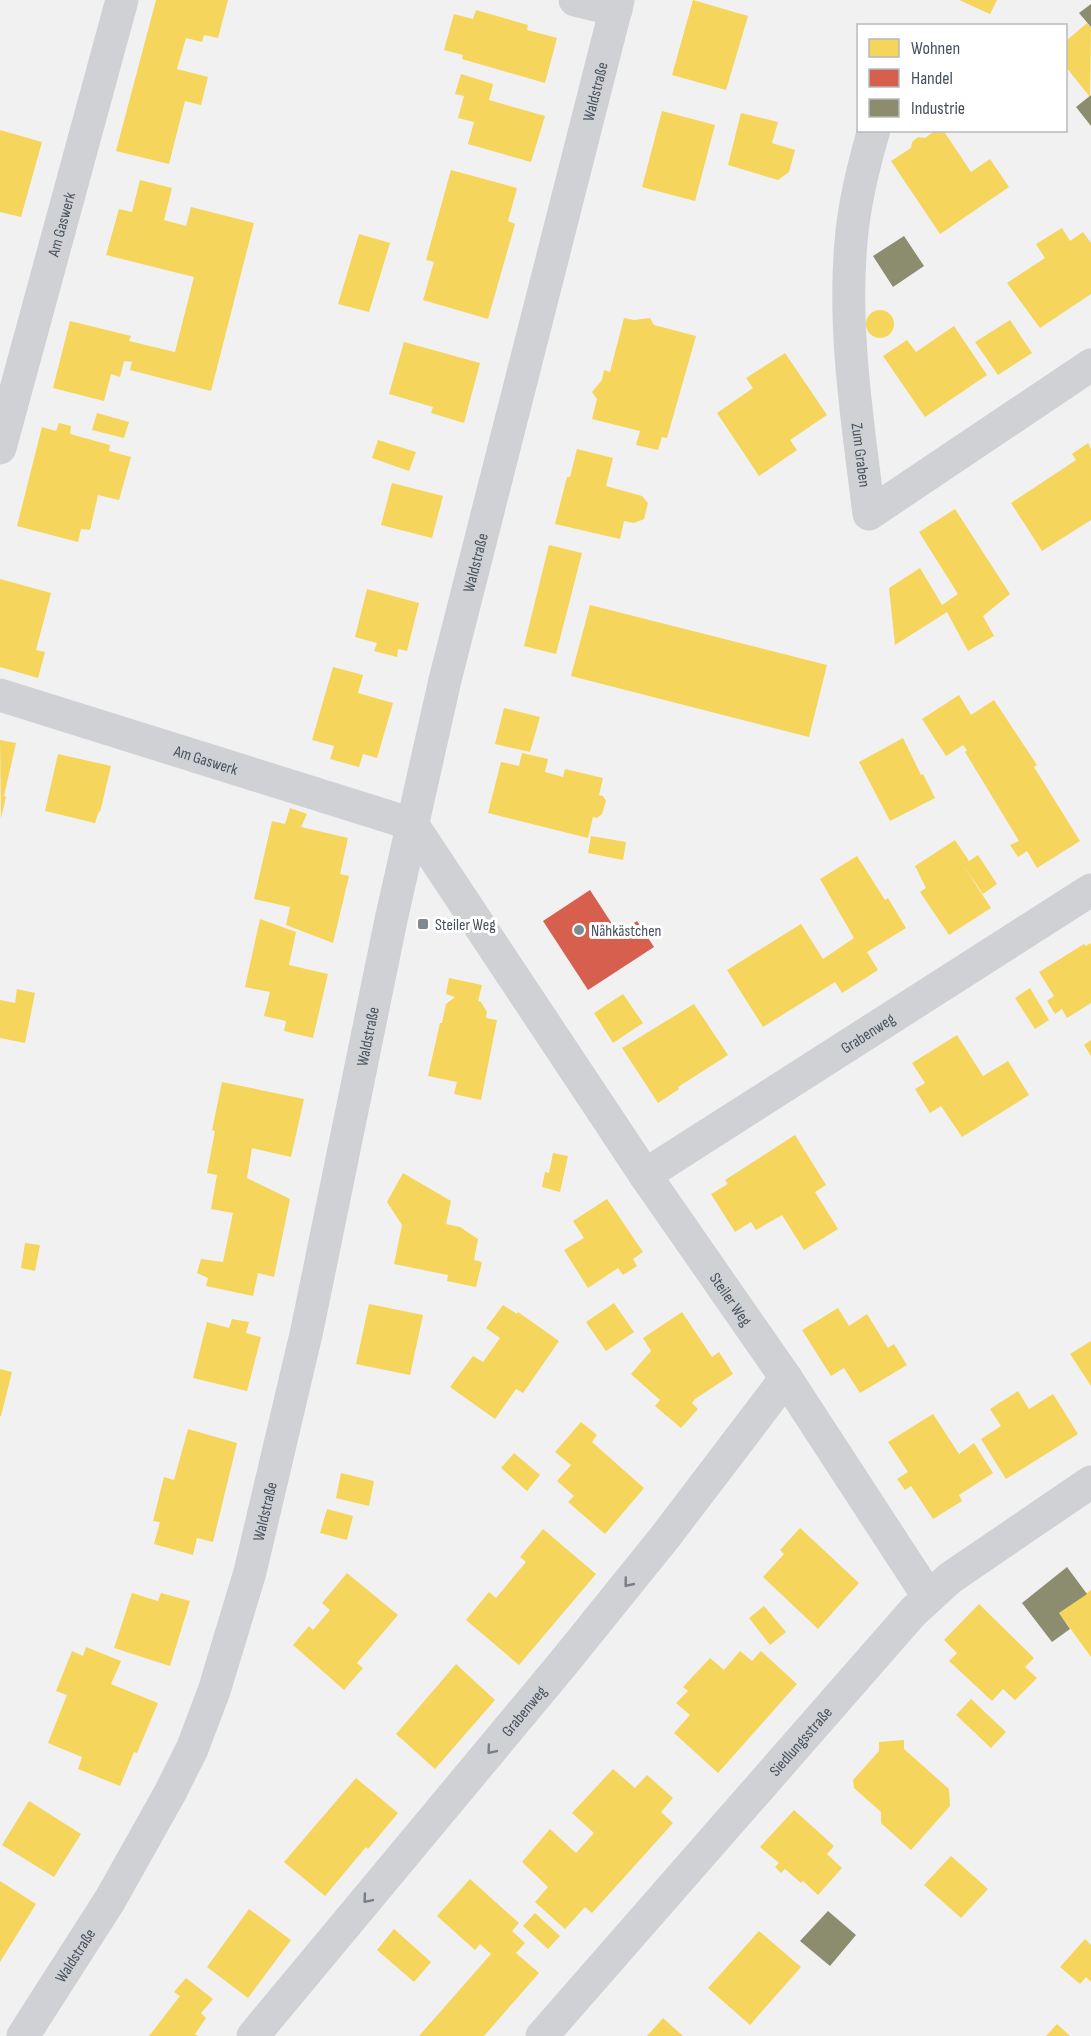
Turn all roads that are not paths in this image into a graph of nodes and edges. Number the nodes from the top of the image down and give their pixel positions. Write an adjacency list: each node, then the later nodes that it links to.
1 (122, 0): 6 (street, Am Gaswerk)
2 (574, 0): 3 (street)
3 (617, 5): 8 (street, Waldstraße)
4 (873, 132): 5 (street, Zum Graben)
5 (1091, 365)
6 (0, 448)
7 (0, 695): 8 (street, Am Gaswerk)
8 (412, 824): 10 (street, Steiler Weg); 14 (street, Waldstraße)
9 (1091, 890): 10 (street, Grabenweg)
10 (645, 1175): 11 (street, Steiler Weg)
11 (786, 1377): 13 (street, Steiler Weg); 15 (street, Grabenweg, one-way to 15)
12 (1091, 1482): 13 (street, Siedlungsstraße)
13 (928, 1596): 16 (street, Siedlungsstraße)
14 (23, 2036)
15 (253, 2036)
16 (542, 2036)

